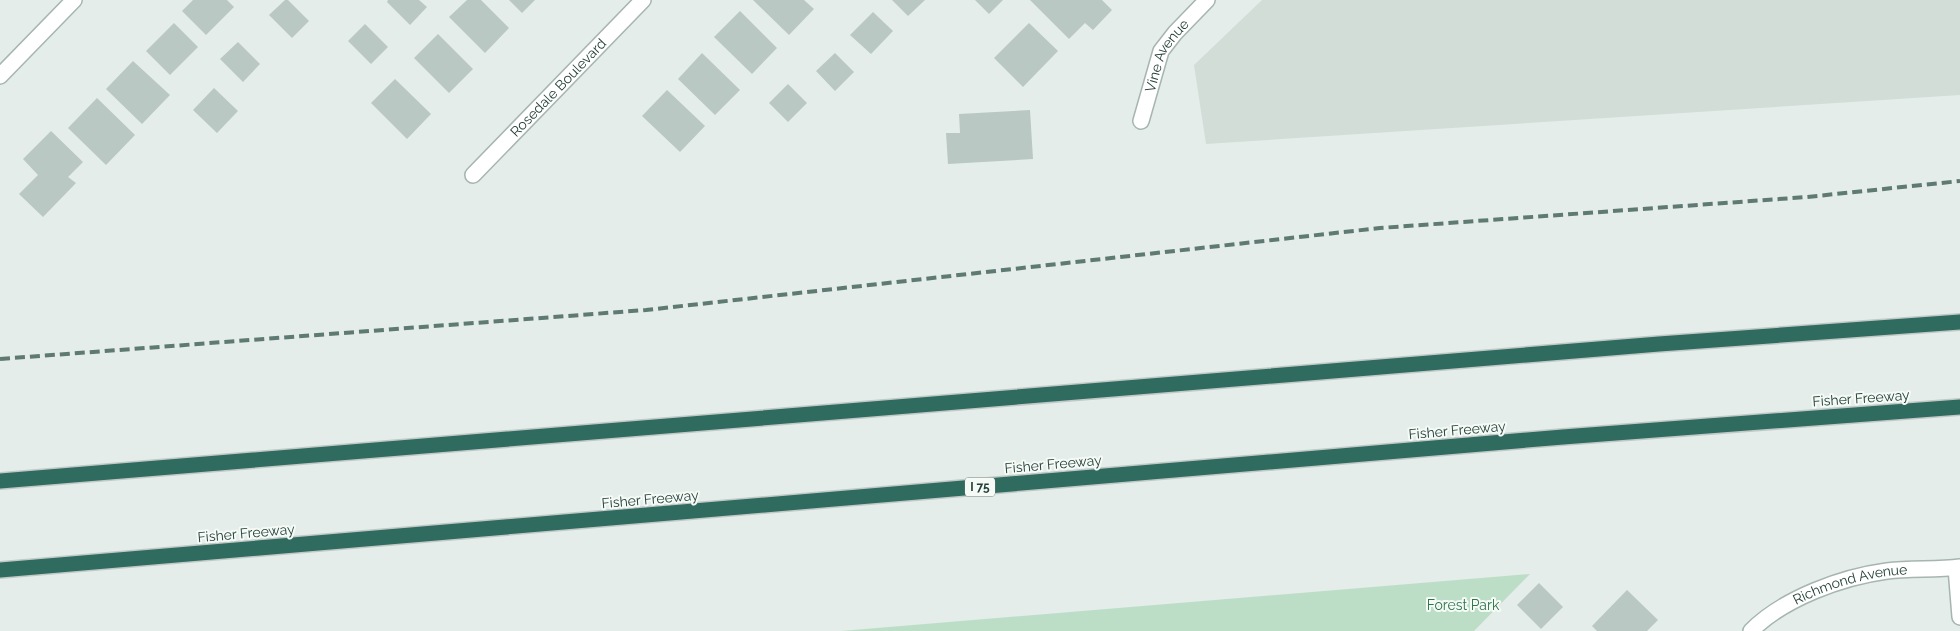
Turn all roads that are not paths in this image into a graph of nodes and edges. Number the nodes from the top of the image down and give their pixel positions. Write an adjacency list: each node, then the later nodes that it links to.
1 (74, 0): 4 (street)
2 (643, 0): 6 (street, Rosedale Boulevard)
3 (1207, 0): 5 (street, Vine Avenue)
4 (0, 76)
5 (1141, 121)
6 (473, 175)
7 (1960, 322): 9 (highway)
8 (1960, 407): 11 (highway, Fisher Freeway / I 75)
9 (0, 482)
10 (1958, 568): 12 (street); 13 (street, Richmond Avenue)
11 (0, 570)
12 (1960, 617)
13 (1751, 631)

